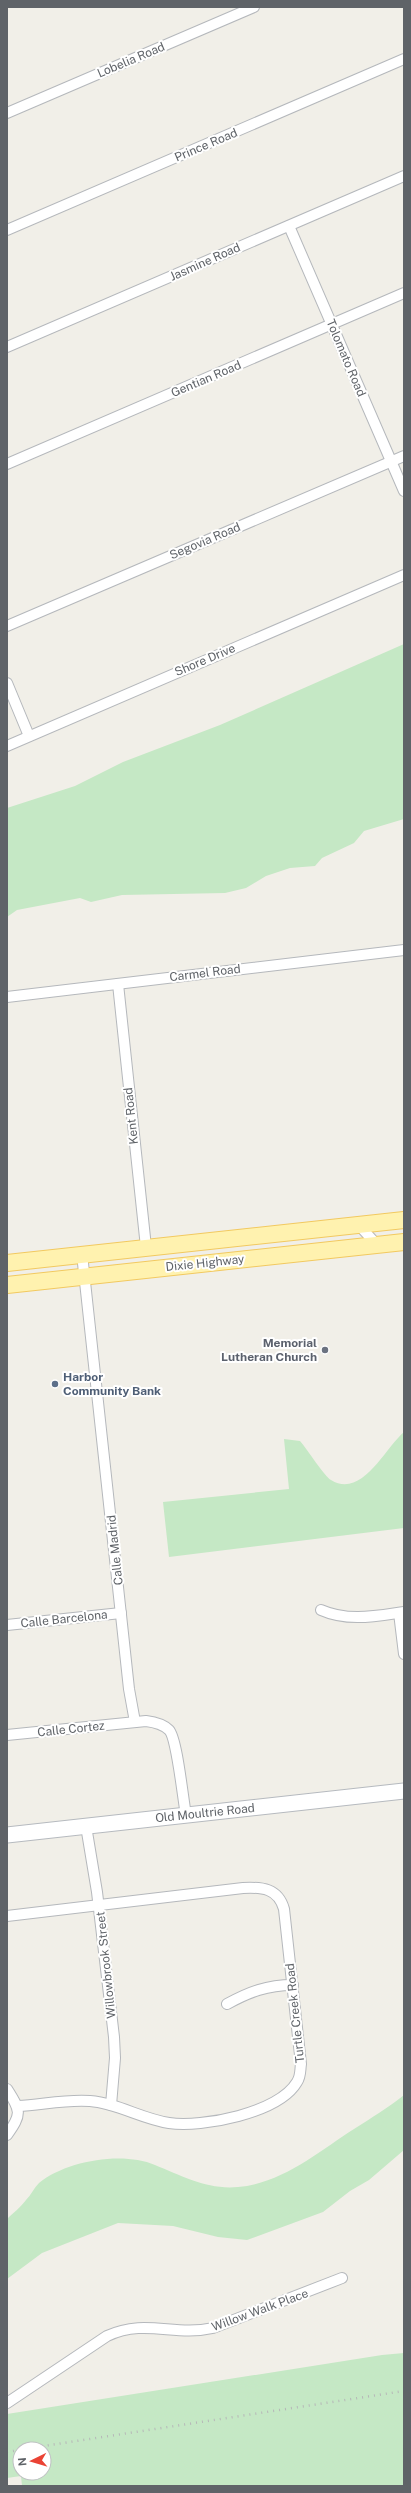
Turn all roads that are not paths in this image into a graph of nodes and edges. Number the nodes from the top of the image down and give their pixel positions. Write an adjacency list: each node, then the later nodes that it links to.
1 (254, 7): 3 (street, Lobelia Road)
2 (404, 59): 6 (street, Prince Road)
3 (7, 113)
4 (404, 176): 5 (street, Jasmine Road)
5 (289, 226): 8 (street, Tolomato Road); 9 (street, Jasmine Road)
6 (7, 230)
7 (404, 293): 8 (street, Gentian Road)
8 (332, 325): 11 (street, Tolomato Road); 12 (street, Gentian Road)
9 (7, 347)
10 (404, 456): 11 (street, Segovia Road)
11 (391, 462): 13 (street, Tolomato Road); 15 (street, Segovia Road)
12 (7, 464)
13 (404, 491)
14 (404, 575): 17 (street, Shore Drive)
15 (7, 626)
16 (7, 683): 17 (street)
17 (29, 736): 18 (street, Shore Drive)
18 (7, 746)
19 (404, 950): 20 (street, Carmel Road)
20 (118, 984): 21 (street, Carmel Road); 26 (street, Kent Road)
21 (7, 996)
22 (404, 1220): 23 (main road)
23 (358, 1224): 25 (street); 26 (main road)
24 (404, 1242): 25 (main road, Dixie Highway)
25 (377, 1245): 29 (main road, Dixie Highway)
26 (146, 1247): 27 (main road)
27 (82, 1254): 28 (main road); 29 (street, Calle Madrid)
28 (7, 1263)
29 (85, 1276): 30 (main road, Dixie Highway); 32 (street, Calle Madrid)
30 (7, 1285)
31 (321, 1610): 33 (street)
32 (121, 1612): 34 (street, Calle Barcelona); 36 (street, Calle Madrid)
33 (402, 1613): 35 (street)
34 (7, 1625)
35 (404, 1654)
36 (135, 1722): 37 (street, Calle Cortez); 39 (street)
37 (7, 1735)
38 (404, 1791): 39 (main road, Old Moultrie Road)
39 (186, 1815): 40 (main road, Old Moultrie Road)
40 (86, 1826): 41 (main road, Old Moultrie Road); 42 (street, Willowbrook Street)
41 (7, 1835)
42 (99, 1905): 43 (street, Turtle Creek Road); 44 (street, Turtle Creek Road); 47 (street, Willowbrook Street)
43 (7, 1916)
44 (293, 1985): 45 (street); 47 (street, Turtle Creek Road)
45 (227, 2004)
46 (7, 2089): 48 (street)
47 (111, 2105): 48 (street, Turtle Creek Road)
48 (18, 2106): 49 (street)
49 (7, 2135)
50 (342, 2278): 51 (street, Willow Walk Place)
51 (7, 2404)

